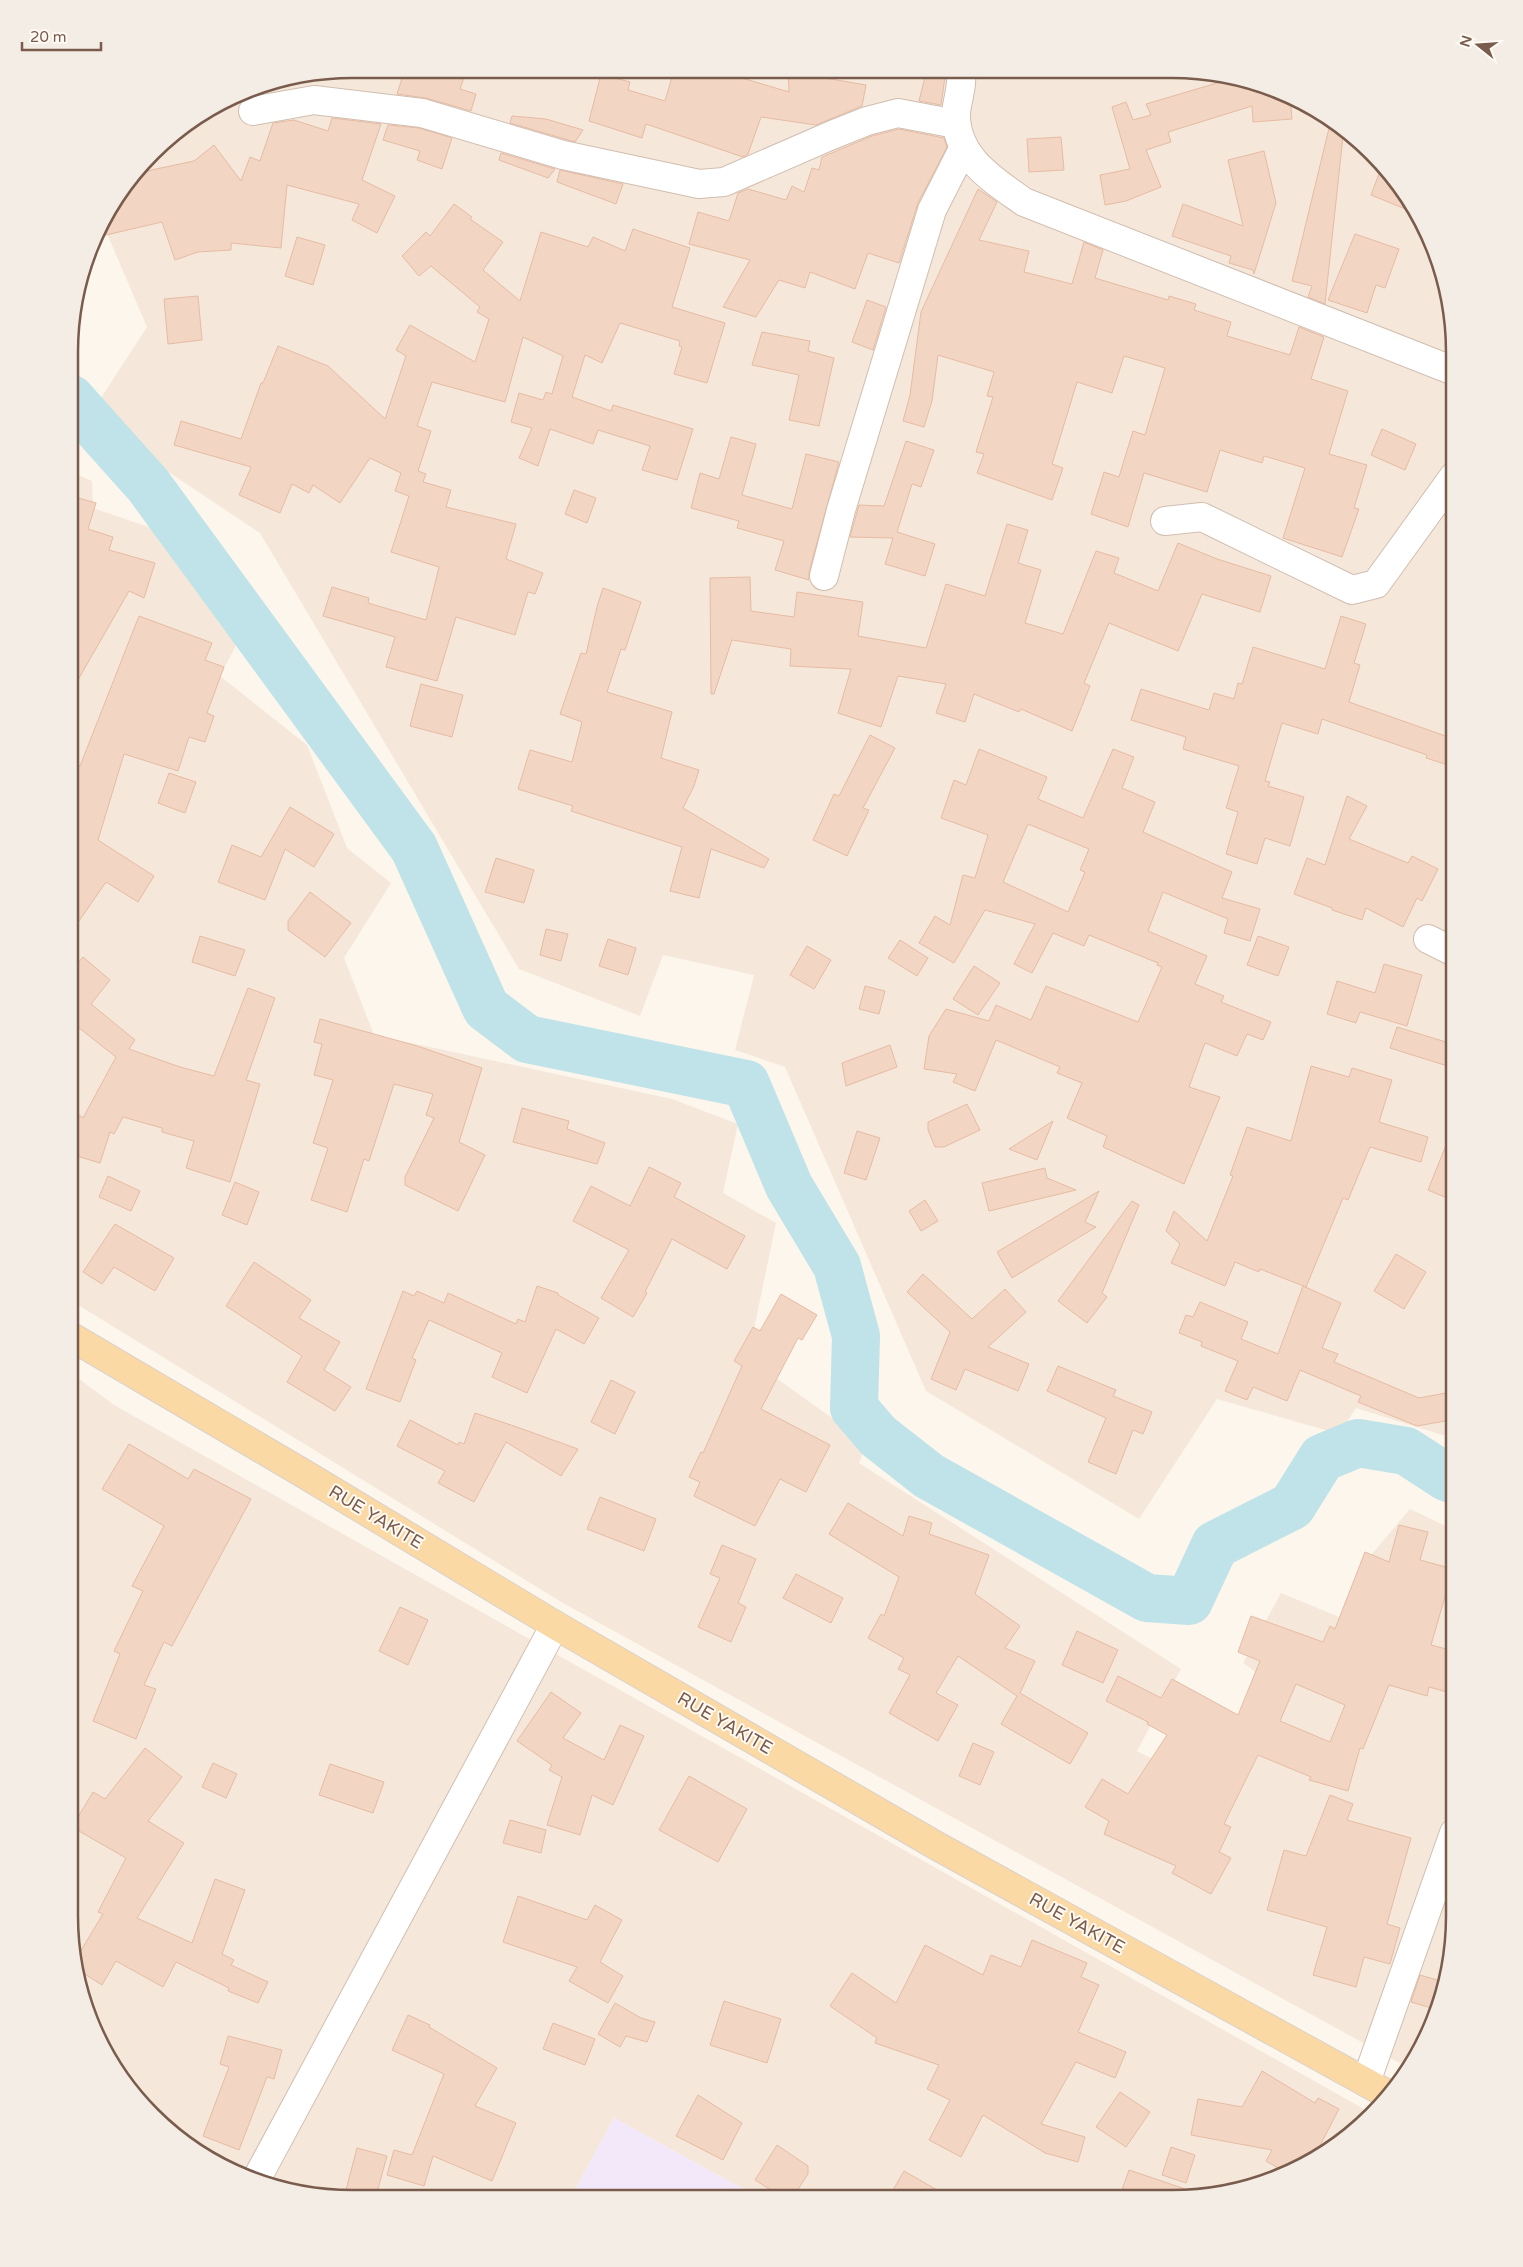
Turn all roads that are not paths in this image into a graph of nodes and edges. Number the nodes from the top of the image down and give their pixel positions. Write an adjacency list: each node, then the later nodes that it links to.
1 (960, 77): 3 (street)
2 (253, 112): 3 (street)
3 (960, 135): 4 (street); 7 (street)
4 (1446, 368)
5 (1446, 487): 6 (street)
6 (1165, 521)
7 (824, 576)
8 (1428, 939): 9 (street)
9 (1446, 948)
10 (77, 1340): 11 (main road, RUE YAKITE)
11 (555, 1625): 13 (main road, RUE YAKITE); 14 (street)
12 (1446, 1860): 13 (street)
13 (1378, 2088)
14 (259, 2174)

